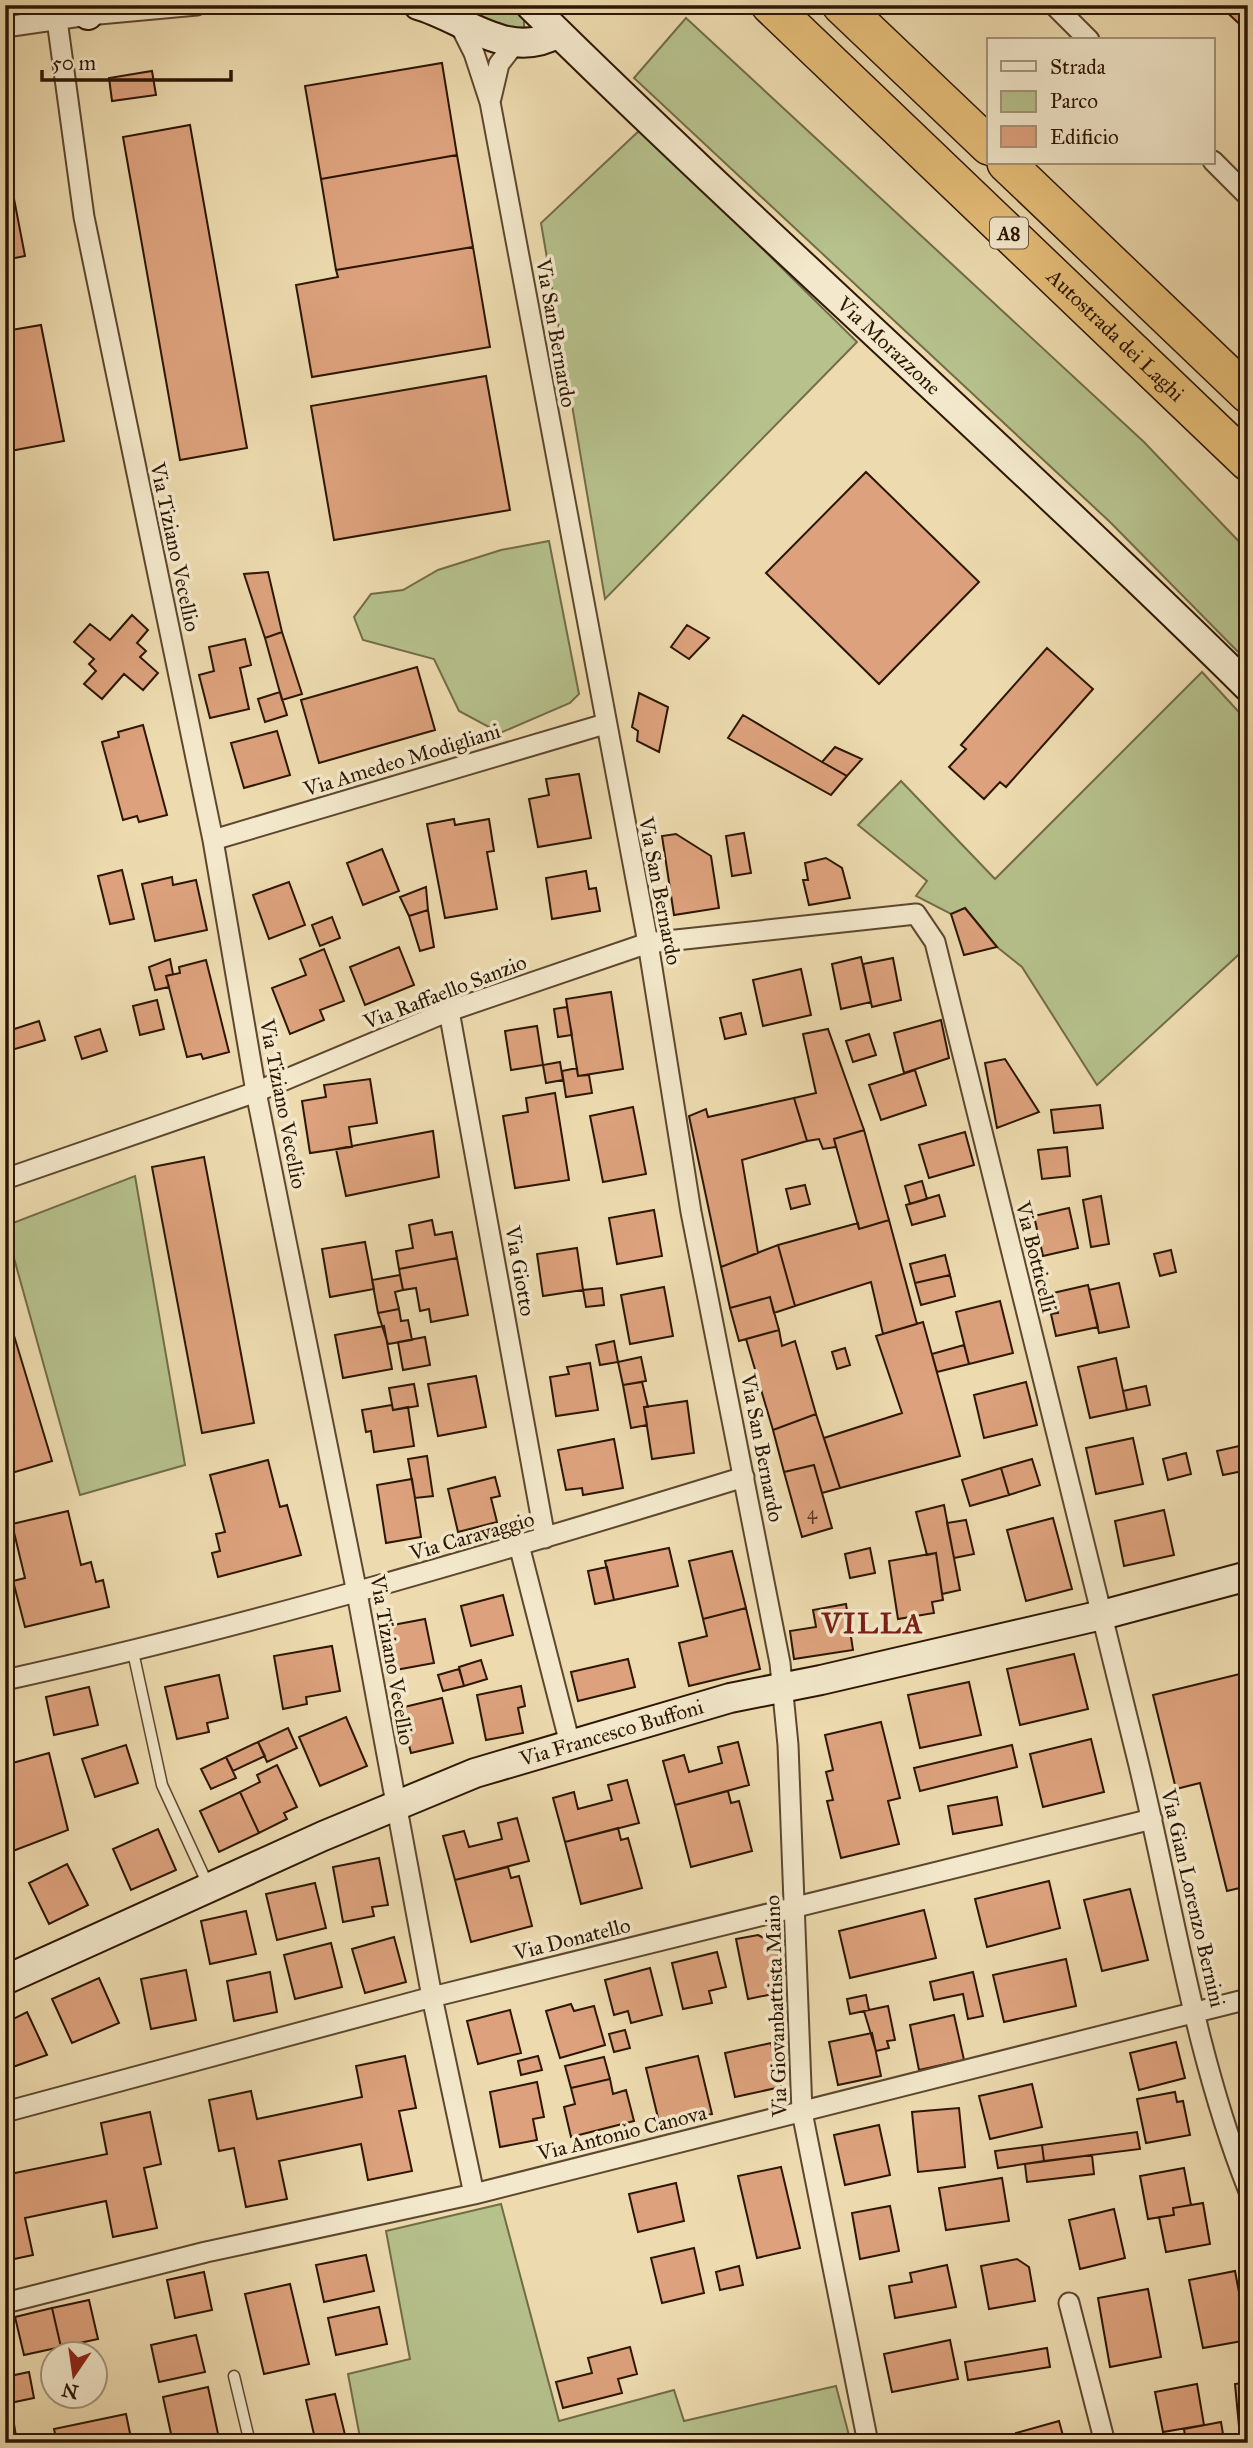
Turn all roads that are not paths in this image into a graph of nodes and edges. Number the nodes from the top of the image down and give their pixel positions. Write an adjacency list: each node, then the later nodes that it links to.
1 (197, 5): 7 (street)
2 (418, 5): 9 (street)
3 (530, 5): 11 (street, Via Morazzone)
4 (770, 5): 20 (highway, Autostrada dei Laghi / A8)
5 (841, 5): 15 (highway)
6 (1054, 5): 12 (street)
7 (92, 10): 8 (street)
8 (57, 20): 10 (street); 23 (street, Via Tiziano Vecellio)
9 (460, 25): 13 (street); 14 (street, Via San Bernardo)
10 (5, 27)
11 (558, 33): 13 (street); 21 (street, Via Morazzone)
12 (1087, 38)
13 (516, 42): 14 (street, Via San Bernardo)
14 (490, 102): 22 (street, Via San Bernardo)
15 (987, 144)
16 (1214, 162): 18 (street)
17 (1007, 164): 19 (highway, A8)
18 (1248, 196)
19 (1248, 394)
20 (1248, 461)
21 (1248, 687)
22 (605, 724): 23 (street, Via Amedeo Modigliani); 25 (street, Via San Bernardo)
23 (213, 840): 27 (street, Via Tiziano Vecellio)
24 (916, 914): 25 (street, Via Raffaello Sanzio); 34 (street, Via Botticelli)
25 (648, 943): 26 (street, Via Raffaello Sanzio); 29 (street, Via San Bernardo)
26 (449, 1011): 27 (street, Via Raffaello Sanzio); 30 (street, Via Giotto)
27 (256, 1092): 28 (street, Via Raffaello Sanzio); 33 (street, Via Tiziano Vecellio)
28 (5, 1180)
29 (744, 1477): 30 (street, Via Caravaggio); 37 (street, Via San Bernardo)
30 (545, 1538): 31 (street, Via Caravaggio)
31 (519, 1545): 33 (street, Via Caravaggio); 38 (street)
32 (1248, 1576): 34 (street, Via Francesco Buffoni)
33 (357, 1593): 35 (street, Via Caravaggio); 39 (street, Via Tiziano Vecellio)
34 (1102, 1615): 37 (street, Via Francesco Buffoni); 40 (street, Via Gian Lorenzo Bernini)
35 (133, 1652): 36 (street, Via Caravaggio); 41 (lane)
36 (5, 1680)
37 (782, 1688): 38 (street, Via Francesco Buffoni); 42 (street, Via Giovanbattista Maino)
38 (570, 1744): 39 (street, Via Francesco Buffoni)
39 (395, 1806): 41 (street, Via Francesco Buffoni); 44 (street, Via Tiziano Vecellio)
40 (1152, 1819): 42 (street, Via Donatello); 46 (street, Via Gian Lorenzo Bernini)
41 (210, 1888): 43 (street, Via Francesco Buffoni)
42 (795, 1908): 44 (street, Via Donatello); 48 (street, Via Giovanbattista Maino)
43 (5, 1980)
44 (432, 1997): 47 (street, Via Donatello); 50 (street, Via Tiziano Vecellio)
45 (1248, 1999): 46 (street, Via Antonio Canova)
46 (1195, 2011): 48 (street, Via Antonio Canova); 49 (street, Via Gian Lorenzo Bernini)
47 (5, 2112)
48 (802, 2112): 50 (street, Via Antonio Canova); 55 (street, Via Giovanbattista Maino)
49 (1248, 2189)
50 (474, 2194): 52 (street, Via Antonio Canova)
51 (1069, 2302): 56 (street)
52 (5, 2304)
53 (234, 2375): 54 (lane)
54 (250, 2443)
55 (868, 2443)
56 (1105, 2443)

